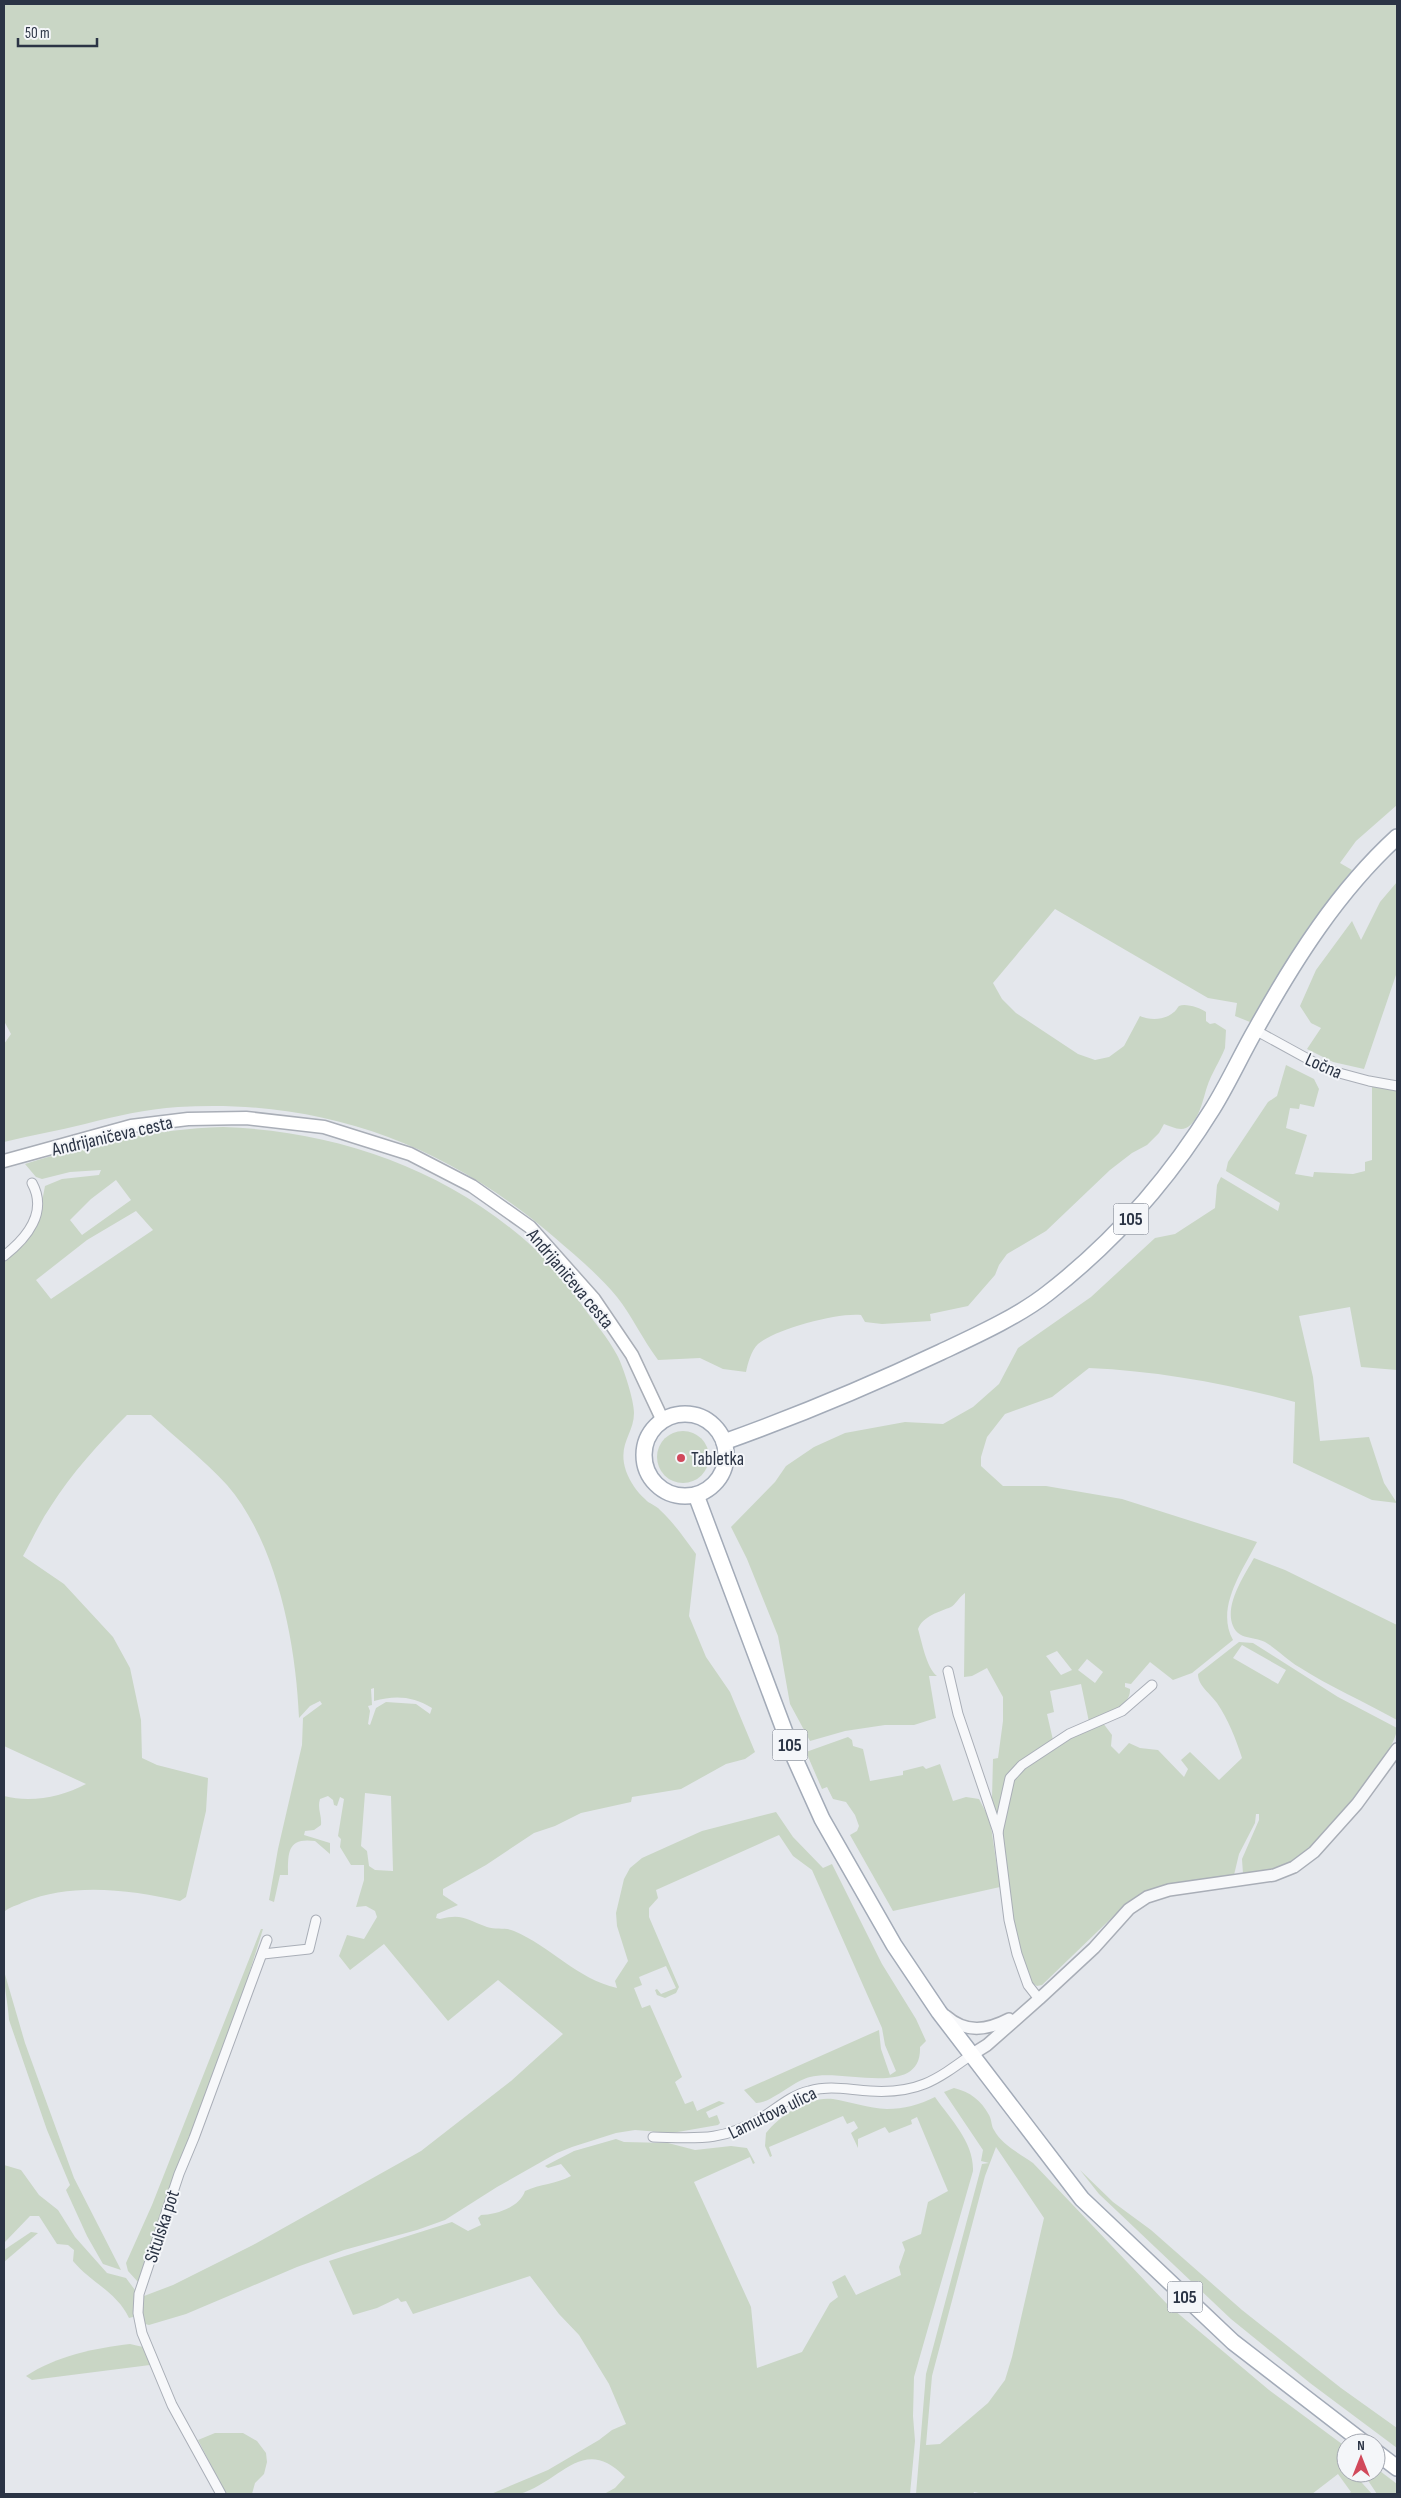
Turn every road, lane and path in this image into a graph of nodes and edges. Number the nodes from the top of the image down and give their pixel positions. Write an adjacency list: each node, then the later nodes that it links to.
1 (1397, 837): 2 (main road, 105)
2 (1256, 1030): 3 (street, Ločna); 8 (main road, 105)
3 (1397, 1086)
4 (4, 1161): 7 (main road, Andrijaničeva cesta)
5 (32, 1183): 6 (street)
6 (4, 1256)
7 (662, 1420): 8 (main road); 9 (main road)
8 (724, 1442): 9 (main road)
9 (696, 1495): 17 (main road, 105)
10 (948, 1671): 13 (street)
11 (1152, 1685): 13 (street)
12 (1397, 1749): 18 (street)
13 (998, 1832): 18 (street)
14 (316, 1920): 16 (street)
15 (267, 1940): 16 (street, Situlska pot)
16 (264, 1954): 25 (street, Situlska pot)
17 (916, 1979): 19 (street); 20 (main road, 105)
18 (1039, 1999): 19 (street)
19 (1024, 2012): 20 (street)
20 (971, 2055): 21 (street, Lamutova ulica); 22 (main road, 105)
21 (653, 2137)
22 (1351, 2433)
23 (1386, 2460): 24 (main road)
24 (1397, 2468)
25 (221, 2494)

